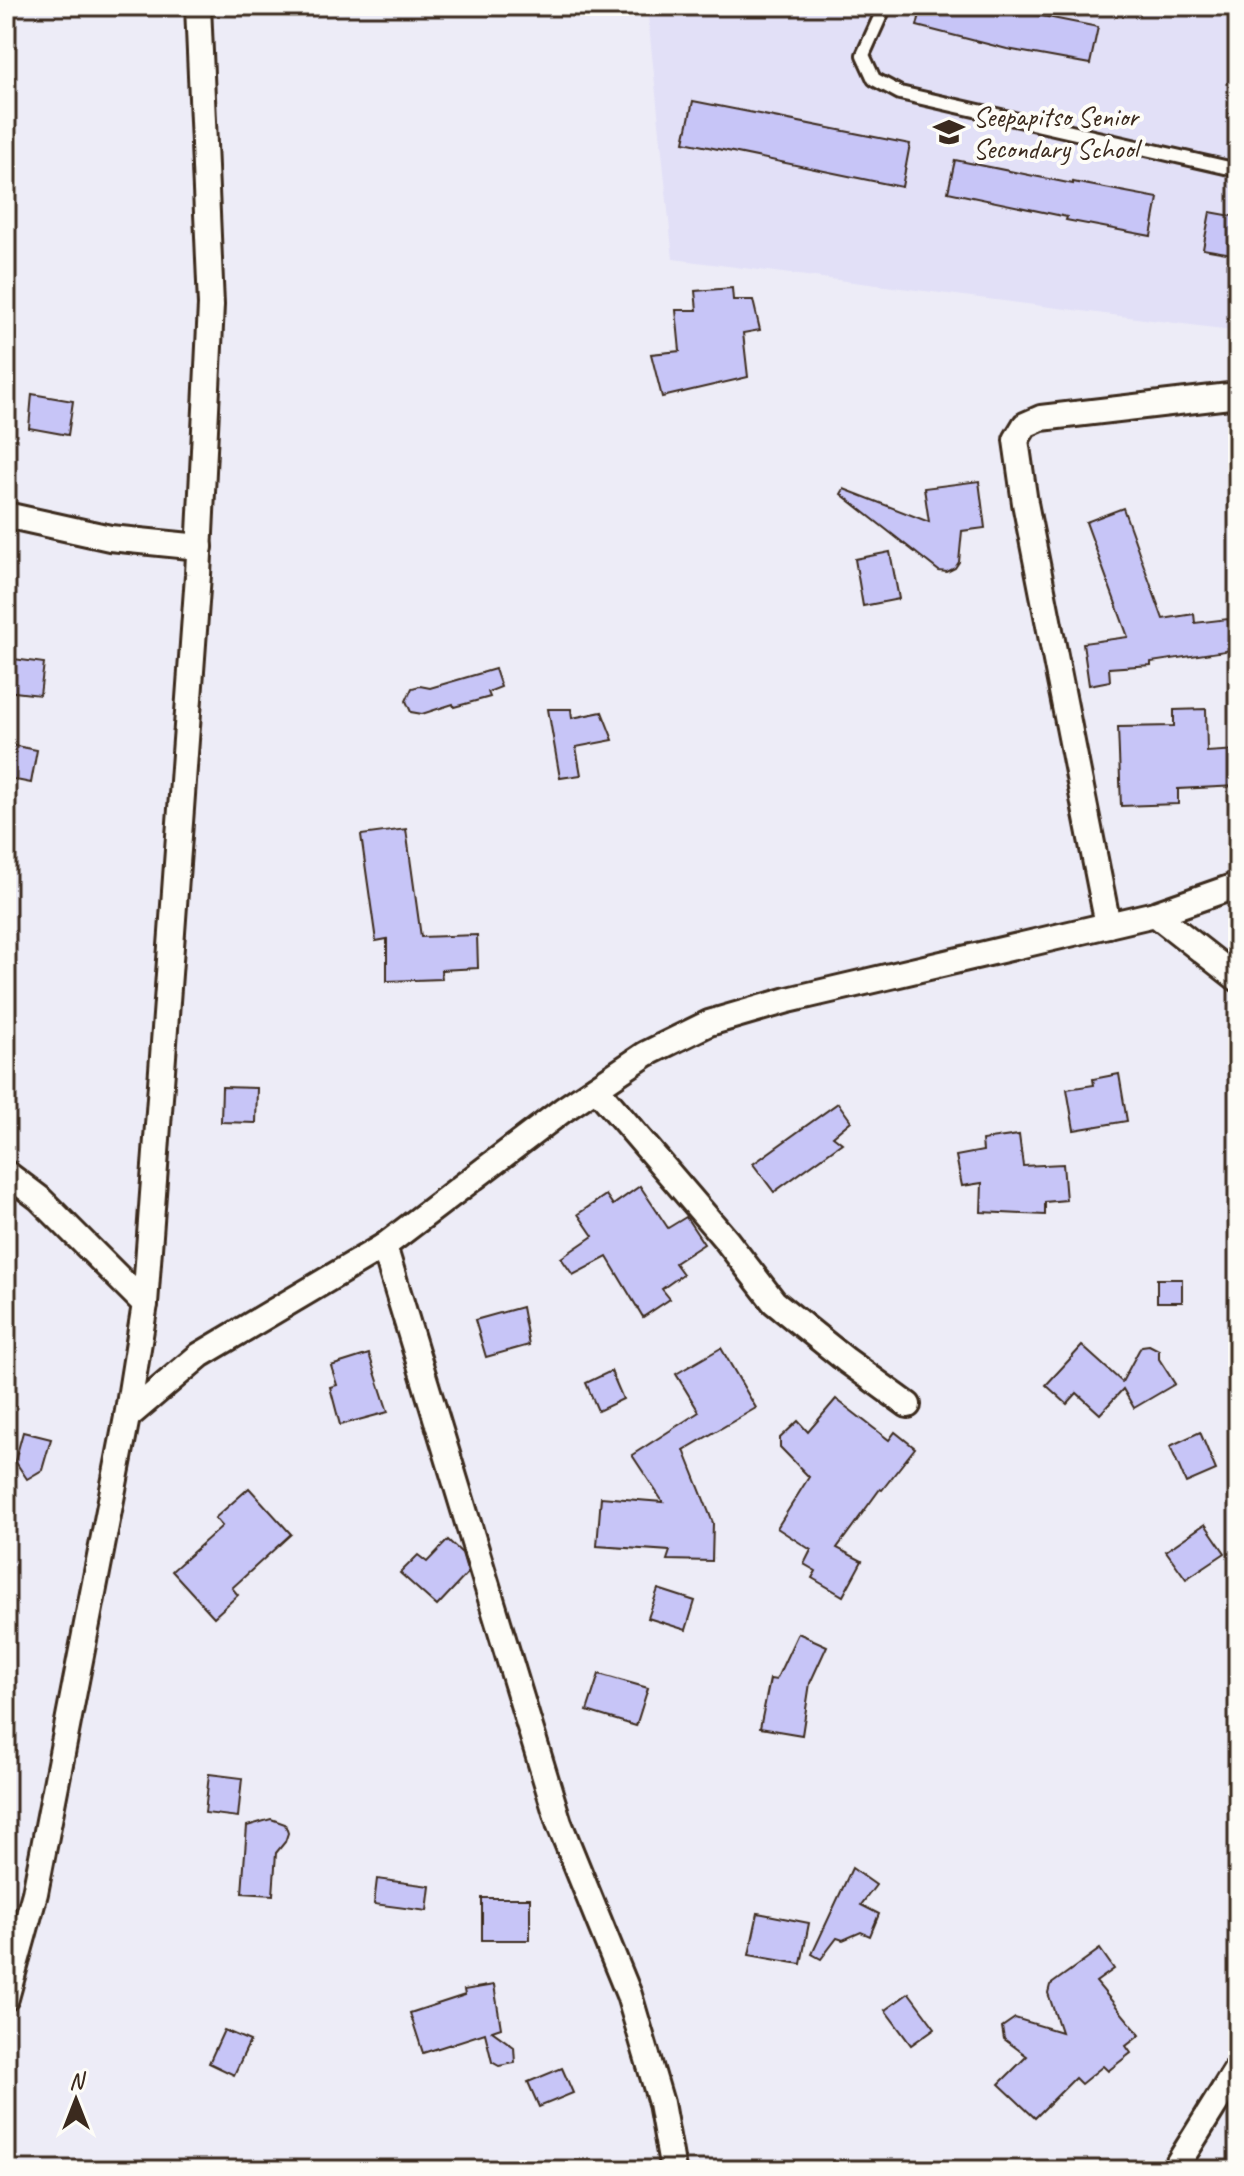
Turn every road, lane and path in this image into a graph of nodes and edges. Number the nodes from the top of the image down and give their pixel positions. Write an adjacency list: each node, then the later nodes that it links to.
1 (198, 6): 6 (street)
2 (885, 6): 3 (lane)
3 (1238, 170)
4 (1238, 395): 9 (street)
5 (6, 515): 6 (street)
6 (200, 547): 14 (street)
7 (1238, 885): 8 (street)
8 (1155, 914): 9 (street); 10 (street)
9 (1108, 925): 11 (street)
10 (1238, 979)
11 (596, 1088): 13 (street); 15 (street)
12 (6, 1173): 14 (street)
13 (384, 1246): 16 (street); 19 (street)
14 (145, 1304): 16 (street)
15 (908, 1405)
16 (127, 1417): 17 (street)
17 (6, 1998)
18 (1238, 2067): 20 (street)
19 (673, 2170)
20 (1174, 2170)

